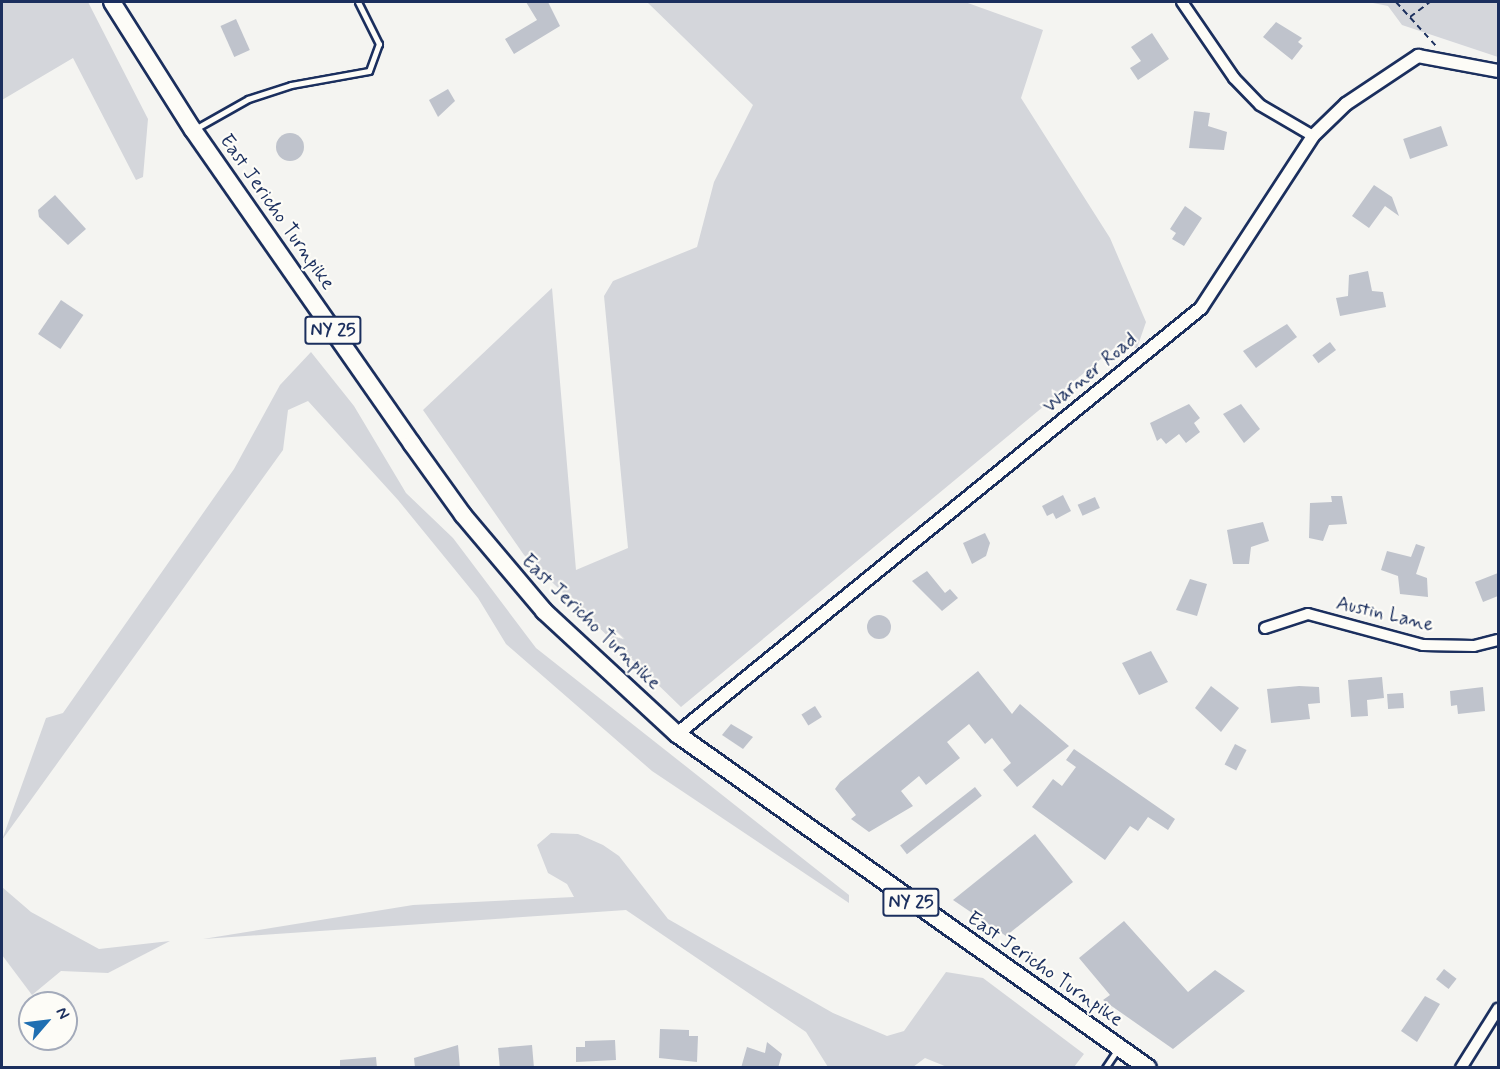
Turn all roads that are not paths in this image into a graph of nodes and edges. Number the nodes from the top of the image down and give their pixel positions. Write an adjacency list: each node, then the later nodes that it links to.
1 (112, 2): 5 (main road, East Jericho Turnpike / NY 25)
2 (358, 2): 5 (lane)
3 (1182, 2): 6 (street)
4 (1498, 71): 6 (street, Warner Road)
5 (194, 130): 9 (main road, East Jericho Turnpike / NY 25)
6 (1313, 136): 9 (street, Warner Road)
7 (1265, 628): 8 (street, Austin Lane)
8 (1498, 640)
9 (677, 734): 11 (main road, East Jericho Turnpike / NY 25)
10 (1498, 1009): 12 (street)
11 (1119, 1047): 13 (lane); 14 (main road, East Jericho Turnpike / NY 25)
12 (1464, 1067)
13 (1105, 1068)
14 (1148, 1068)

